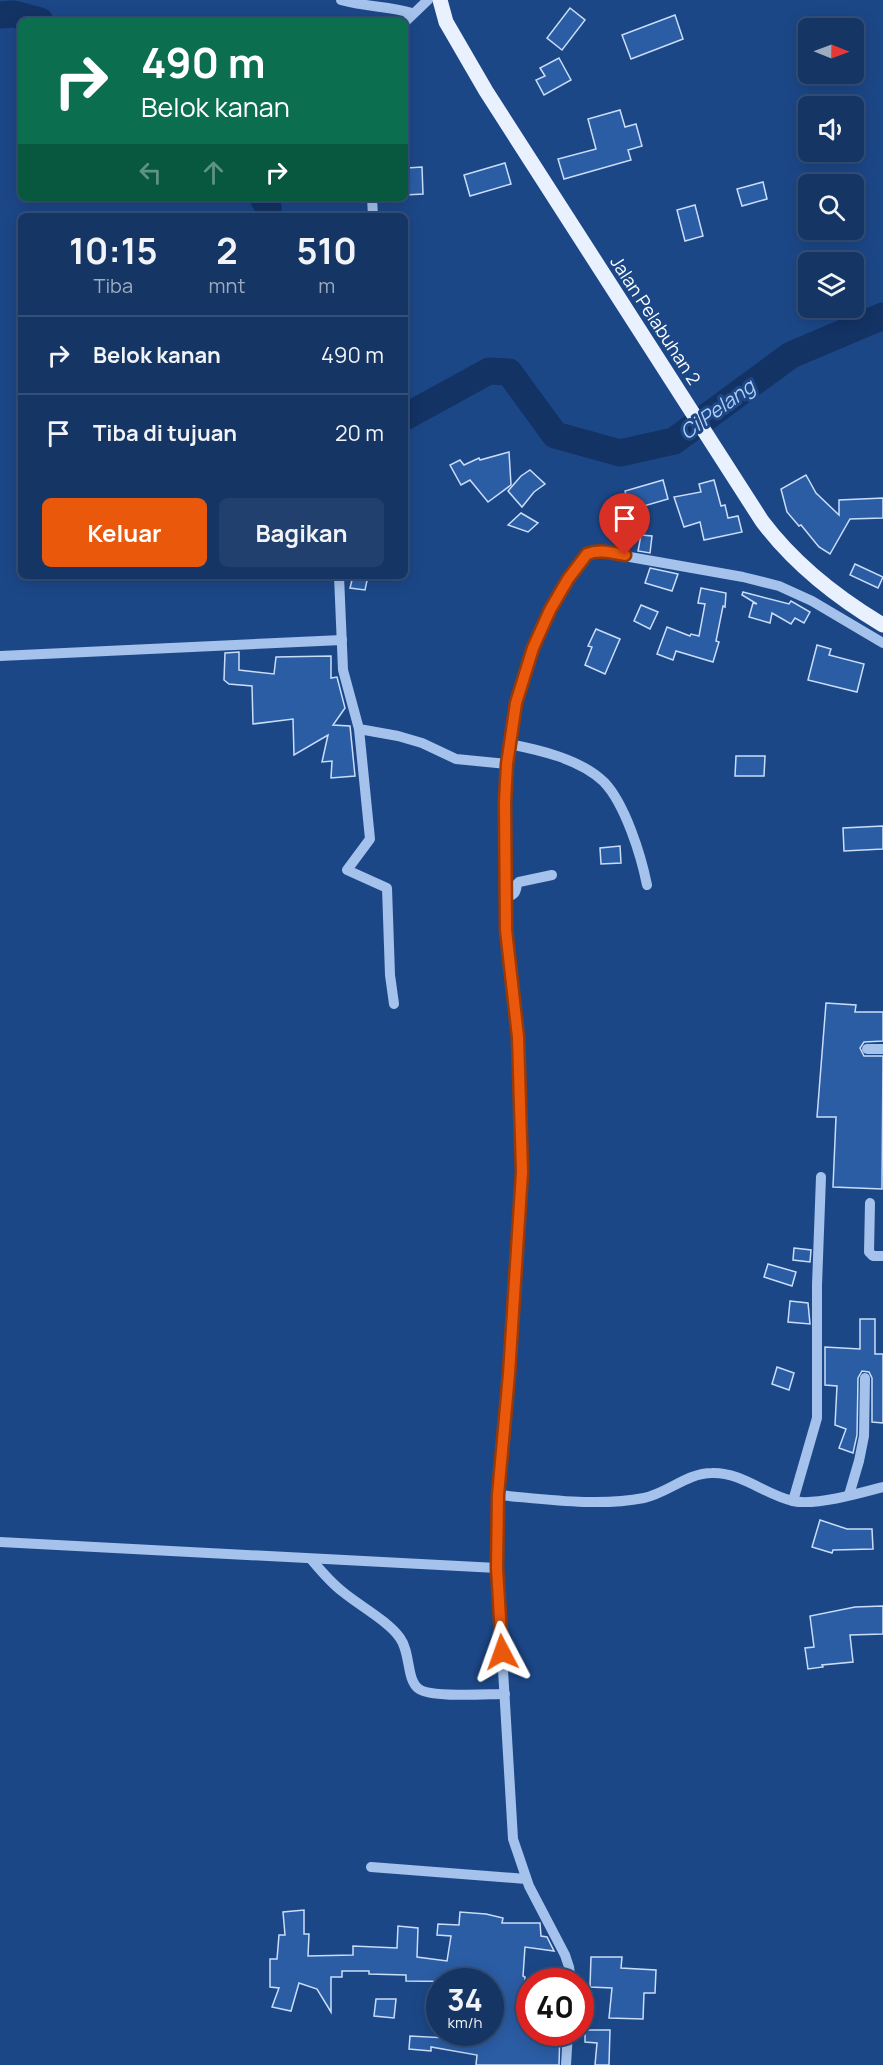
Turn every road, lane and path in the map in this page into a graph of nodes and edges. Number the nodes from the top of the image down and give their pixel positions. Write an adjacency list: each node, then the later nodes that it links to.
1 (341, 0): 4 (street)
2 (428, 0): 4 (street)
3 (440, 0): 6 (main road, Jalan Pelabuhan 2)
4 (409, 18)
5 (339, 579): 7 (street)
6 (883, 626)
7 (342, 640): 9 (street); 10 (street)
8 (883, 643): 11 (street)
9 (0, 656)
10 (359, 729): 12 (street); 16 (street)
11 (509, 744): 12 (street); 14 (street)
12 (507, 764): 15 (street)
13 (552, 875): 15 (street)
14 (647, 885)
15 (506, 897): 24 (street)
16 (394, 1004)
17 (867, 1049): 18 (street)
18 (883, 1049)
19 (821, 1177): 26 (street)
20 (870, 1203): 21 (street)
21 (883, 1256)
22 (865, 1378): 25 (street)
23 (883, 1487): 25 (street)
24 (498, 1495): 26 (street); 29 (street)
25 (849, 1495): 26 (street)
26 (793, 1501)
27 (0, 1542): 28 (street)
28 (311, 1559): 29 (street); 30 (street)
29 (497, 1568): 30 (street)
30 (505, 1694): 32 (street)
31 (371, 1867): 32 (street)
32 (526, 1879): 33 (street)
33 (568, 1968)
34 (567, 2046): 35 (street)
35 (566, 2065)

